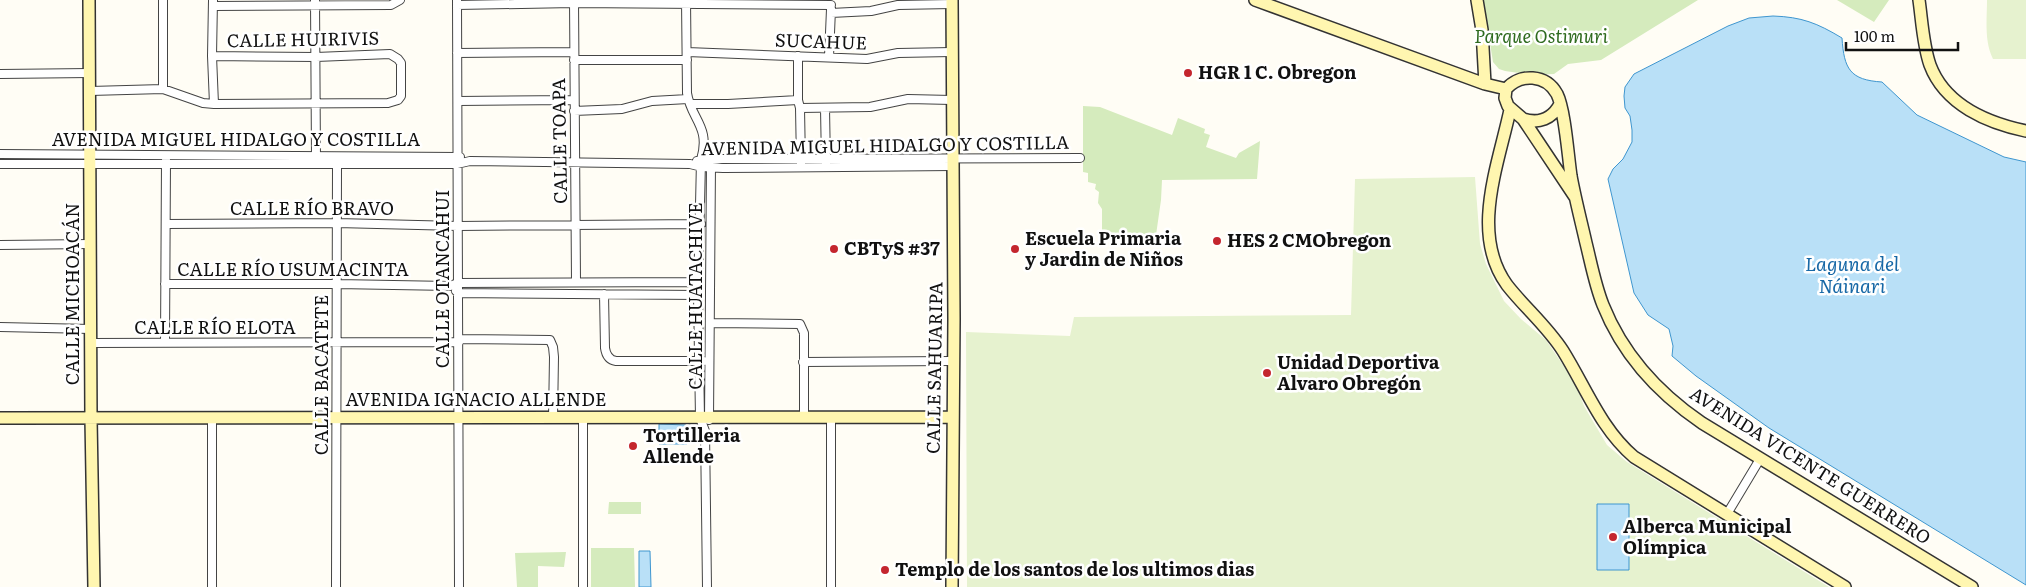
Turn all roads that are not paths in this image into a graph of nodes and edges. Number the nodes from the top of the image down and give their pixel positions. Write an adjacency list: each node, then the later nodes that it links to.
1 (89, 0): 22 (street, CALLE MICHOACÁN)
2 (162, 0): 25 (street)
3 (400, 0): 12 (street)
4 (1255, 0): 24 (street)
5 (1477, 0): 24 (street)
6 (1919, 0): 40 (street)
7 (457, 2): 8 (street); 15 (street, CALLE OTANCAHUI)
8 (574, 2): 9 (street); 18 (street, CALLE TOAPA)
9 (686, 2): 13 (street); 19 (street)
10 (952, 2): 13 (street); 14 (street, CALLE SAHUARIPA)
11 (213, 3): 12 (street); 16 (street)
12 (315, 3): 17 (street)
13 (831, 6): 21 (street)
14 (952, 52): 21 (street, SUCAHUE); 29 (street, CALLE SAHUARIPA)
15 (457, 53): 18 (street, SUCAHUE); 30 (street, CALLE OTANCAHUI)
16 (212, 56): 17 (street, CALLE HUIRIVIS); 32 (street)
17 (316, 56): 33 (street); 33 (street, CALLE HUIRIVIS)
18 (574, 56): 19 (street, SUCAHUE); 28 (street, CALLE TOAPA)
19 (687, 56): 20 (street, SUCAHUE); 31 (street)
20 (798, 56): 21 (street, SUCAHUE); 34 (street)
21 (829, 57)
22 (90, 73): 23 (street); 27 (street, CALLE MICHOACÁN)
23 (0, 74)
24 (1485, 84): 26 (street)
25 (163, 89): 27 (street); 32 (street)
26 (1506, 89): 35 (street, AVENIDA VICENTE GUERRERO); 37 (street)
27 (90, 91): 46 (street, CALLE MICHOACÁN)
28 (574, 100): 30 (street); 38 (street, CALLE TOAPA)
29 (952, 100): 36 (street); 51 (street, CALLE SAHUARIPA)
30 (458, 101): 49 (street, CALLE OTANCAHUI)
31 (689, 102): 34 (street); 38 (street); 41 (street)
32 (214, 104): 33 (street)
33 (315, 104): 44 (street)
34 (799, 104): 36 (street); 47 (street)
35 (1560, 104): 39 (street); 60 (street, AVENIDA VICENTE GUERRERO)
36 (825, 108): 48 (street)
37 (1510, 110): 39 (street, AVENIDA VICENTE GUERRERO); 100 (street)
38 (574, 111): 50 (street, CALLE TOAPA)
39 (1523, 119): 60 (street, AVENIDA VICENTE GUERRERO)
40 (2026, 131)
41 (704, 150): 56 (street, CALLE HUATACHIVE); 57 (street)
42 (0, 154): 46 (street, AVENIDA MIGUEL HIDALGO Y COSTILLA)
43 (166, 154): 44 (street, AVENIDA MIGUEL HIDALGO Y COSTILLA); 46 (street, AVENIDA MIGUEL HIDALGO Y COSTILLA); 54 (street)
44 (316, 155): 49 (street, AVENIDA MIGUEL HIDALGO Y COSTILLA); 55 (street)
45 (1080, 158): 51 (street, AVENIDA MIGUEL HIDALGO Y COSTILLA)
46 (91, 159): 53 (street, AVENIDA MIGUEL HIDALGO Y COSTILLA); 54 (street, AVENIDA MIGUEL HIDALGO Y COSTILLA); 66 (street, CALLE MICHOACÁN)
47 (801, 159): 48 (street, AVENIDA MIGUEL HIDALGO Y COSTILLA); 57 (street, AVENIDA MIGUEL HIDALGO Y COSTILLA); 58 (street)
48 (826, 159): 51 (street, AVENIDA MIGUEL HIDALGO Y COSTILLA); 59 (street)
49 (457, 160): 50 (street, AVENIDA MIGUEL HIDALGO Y COSTILLA); 52 (street, AVENIDA MIGUEL HIDALGO Y COSTILLA); 64 (street, CALLE OTANCAHUI)
50 (574, 162): 56 (street, AVENIDA MIGUEL HIDALGO Y COSTILLA); 65 (street, CALLE TOAPA)
51 (952, 162): 59 (street, AVENIDA MIGUEL HIDALGO Y COSTILLA); 85 (street, CALLE SAHUARIPA)
52 (337, 163): 55 (street, AVENIDA MIGUEL HIDALGO Y COSTILLA); 61 (street, CALLE BACATETE)
53 (0, 164)
54 (167, 164): 55 (street, AVENIDA MIGUEL HIDALGO Y COSTILLA); 62 (street)
55 (316, 164)
56 (701, 164): 57 (street, AVENIDA MIGUEL HIDALGO Y COSTILLA); 63 (street, CALLE HUATACHIVE)
57 (711, 164): 58 (street, AVENIDA MIGUEL HIDALGO Y COSTILLA); 77 (street, CALLE HUATACHIVE)
58 (801, 168): 59 (street, AVENIDA MIGUEL HIDALGO Y COSTILLA)
59 (826, 168)
60 (1575, 197): 99 (street, AVENIDA VICENTE GUERRERO)
61 (337, 223): 62 (street, CALLE RÍO BRAVO); 64 (street, CALLE RÍO BRAVO); 72 (street, CALLE BACATETE)
62 (166, 224): 71 (street)
63 (700, 224): 65 (street, CALLE RÍO BRAVO); 69 (street, CALLE HUATACHIVE)
64 (458, 226): 65 (street, CALLE RÍO BRAVO); 70 (street, CALLE OTANCAHUI)
65 (576, 226): 68 (street, CALLE TOAPA)
66 (91, 244): 67 (street); 79 (street, CALLE MICHOACÁN)
67 (0, 245)
68 (576, 282): 69 (street); 70 (street)
69 (698, 282): 76 (street, CALLE HUATACHIVE)
70 (458, 283): 73 (street, CALLE RÍO USUMACINTA); 74 (street, CALLE OTANCAHUI)
71 (166, 284): 72 (street, CALLE RÍO USUMACINTA); 83 (street)
72 (337, 284): 73 (street, CALLE RÍO USUMACINTA); 81 (street, CALLE BACATETE)
73 (450, 286): 74 (street)
74 (458, 293): 75 (street); 80 (street, CALLE OTANCAHUI)
75 (604, 294): 76 (street); 86 (street)
76 (698, 295): 86 (street, CALLE HUATACHIVE)
77 (710, 323): 84 (street, CALLE HUATACHIVE); 87 (street)
78 (0, 327): 79 (street)
79 (91, 329): 82 (street, CALLE MICHOACÁN)
80 (459, 341): 81 (street, CALLE RÍO ELOTA); 93 (street, CALLE OTANCAHUI); 94 (street, CALLE RÍO ELOTA)
81 (337, 342): 83 (street, CALLE RÍO ELOTA); 92 (street, CALLE BACATETE)
82 (91, 343): 83 (street, CALLE RÍO ELOTA); 98 (street, CALLE MICHOACÁN)
83 (165, 343)
84 (710, 361): 86 (street); 96 (street, CALLE HUATACHIVE)
85 (952, 361): 87 (street); 89 (street, CALLE SAHUARIPA)
86 (699, 362): 96 (street, CALLE HUATACHIVE)
87 (804, 362): 88 (street)
88 (804, 417): 96 (street, AVENIDA IGNACIO ALLENDE); 97 (street, AVENIDA IGNACIO ALLENDE)
89 (952, 417): 97 (street, AVENIDA IGNACIO ALLENDE); 108 (street, CALLE SAHUARIPA)
90 (0, 418): 98 (street, AVENIDA IGNACIO ALLENDE)
91 (212, 418): 92 (street, AVENIDA IGNACIO ALLENDE); 98 (street, AVENIDA IGNACIO ALLENDE); 102 (street)
92 (337, 418): 93 (street, AVENIDA IGNACIO ALLENDE); 103 (street, CALLE BACATETE)
93 (459, 418): 94 (street, AVENIDA IGNACIO ALLENDE); 104 (street, CALLE OTANCAHUI)
94 (553, 418): 95 (street, AVENIDA IGNACIO ALLENDE)
95 (583, 418): 96 (street, AVENIDA IGNACIO ALLENDE); 105 (street)
96 (705, 418): 106 (street, CALLE HUATACHIVE)
97 (832, 418): 107 (street)
98 (91, 419): 101 (street, CALLE MICHOACÁN)
99 (1760, 458): 100 (street); 110 (street, AVENIDA VICENTE GUERRERO)
100 (1727, 514): 109 (street)
101 (94, 587)
102 (212, 587)
103 (336, 587)
104 (459, 587)
105 (583, 587)
106 (707, 587)
107 (831, 587)
108 (952, 587)
109 (1845, 587)
110 (1972, 587)

